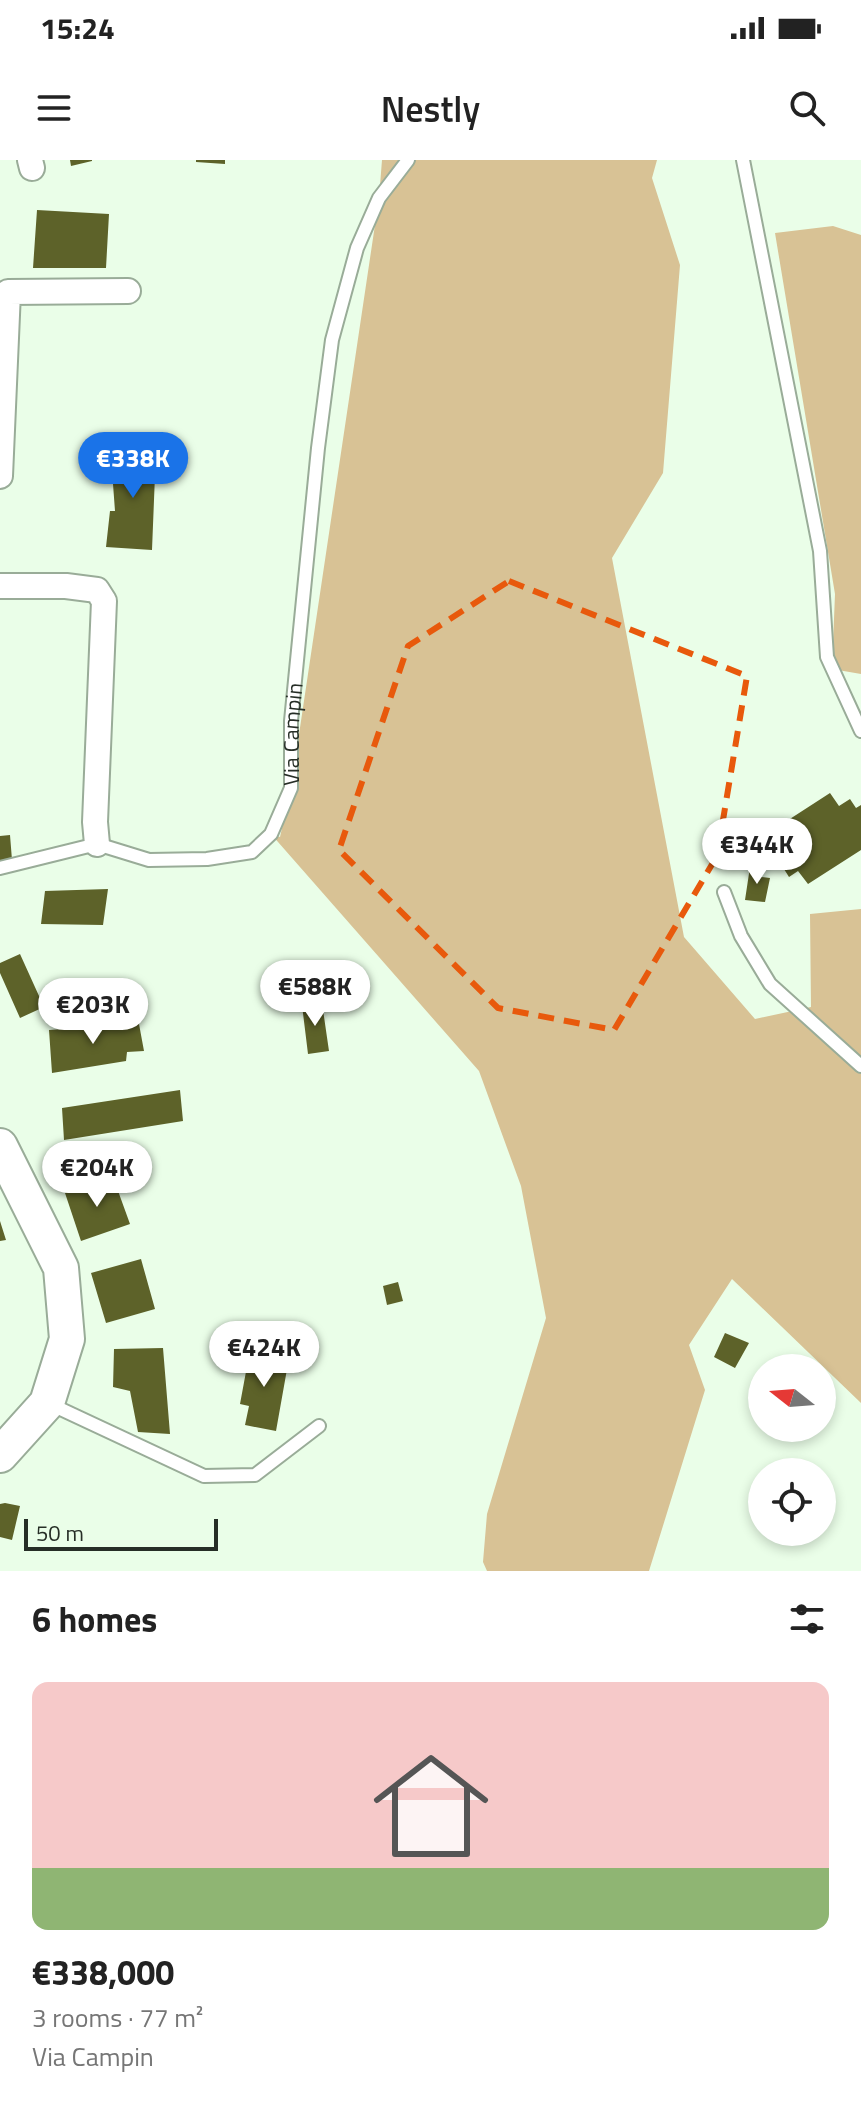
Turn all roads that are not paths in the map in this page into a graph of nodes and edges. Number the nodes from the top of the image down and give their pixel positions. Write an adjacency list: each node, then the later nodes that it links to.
1 (408, 160): 7 (lane, Via Campin)
2 (743, 160): 6 (lane)
3 (128, 291): 4 (street)
4 (0, 476)
5 (0, 586): 7 (street)
6 (861, 731)
7 (97, 844): 8 (lane)
8 (0, 868)
9 (724, 892): 10 (lane)
10 (861, 1066)
11 (0, 1146): 12 (street)
12 (47, 1403): 13 (lane); 14 (street)
13 (319, 1426)
14 (0, 1455)

